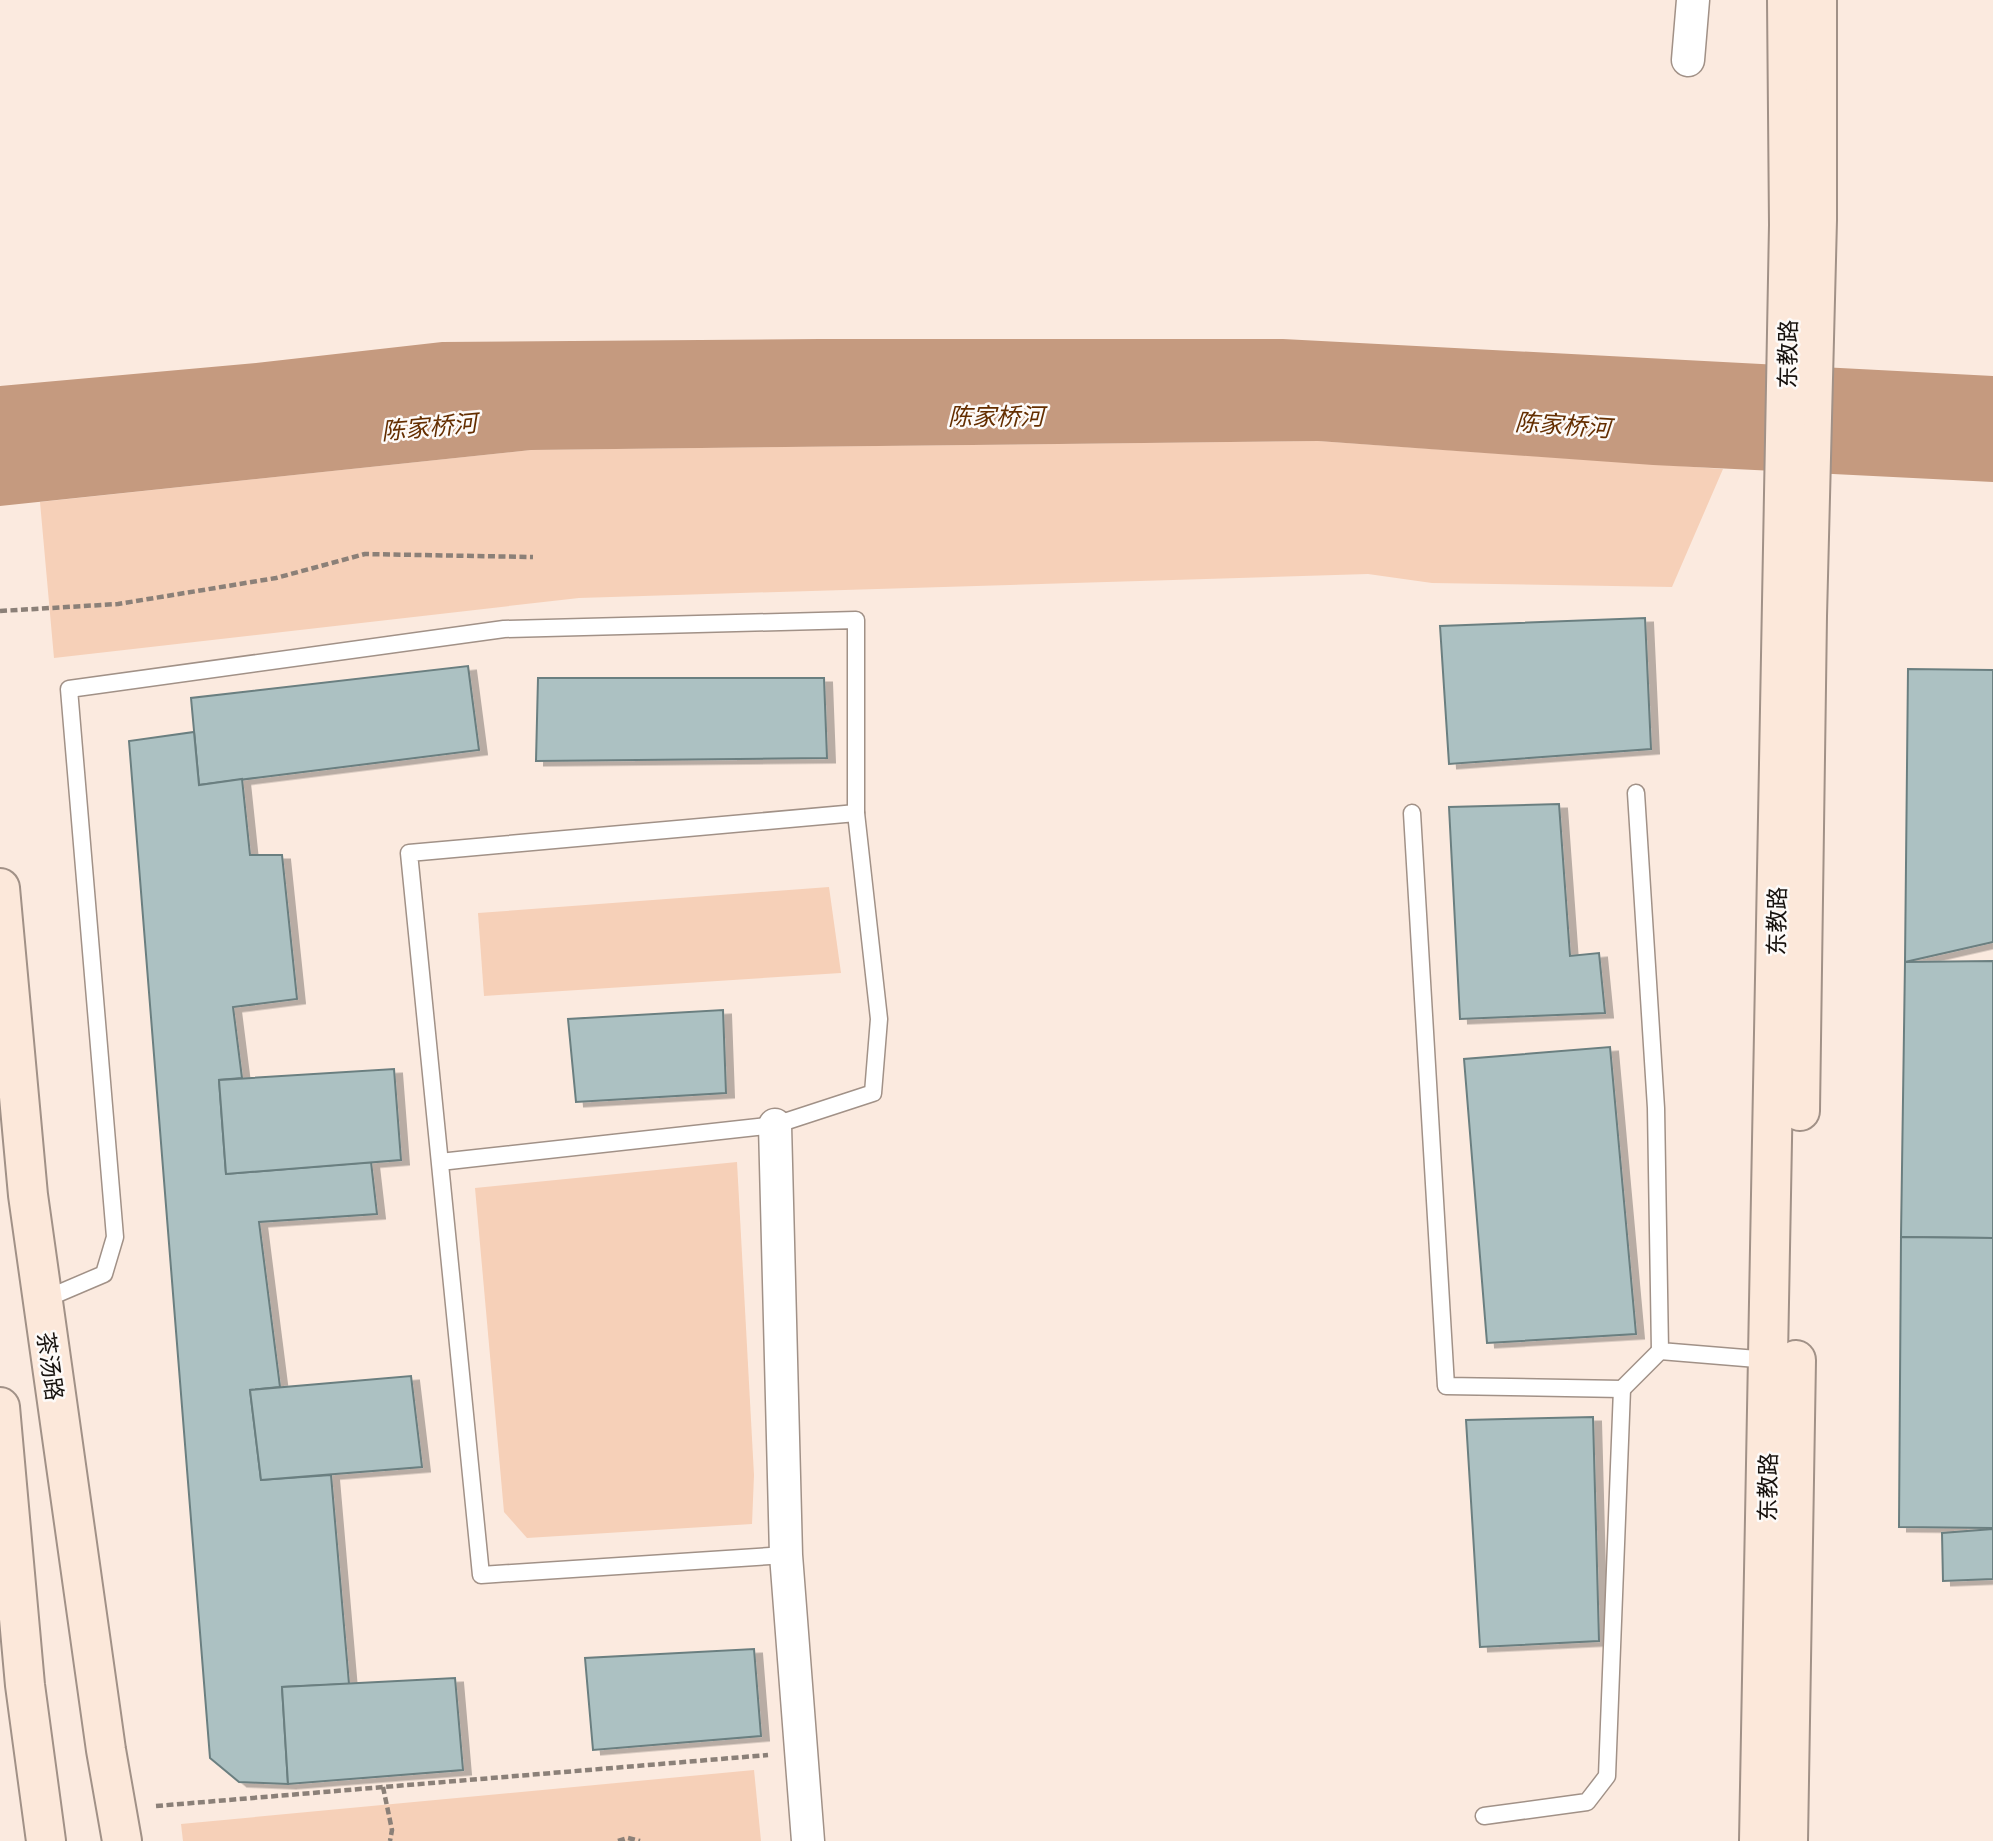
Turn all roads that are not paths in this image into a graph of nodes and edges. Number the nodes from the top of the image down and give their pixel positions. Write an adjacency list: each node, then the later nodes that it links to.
1 (1693, 0): 4 (street)
2 (1787, 0): 5 (street, 东教路)
3 (1816, 0): 5 (street, 东教路)
4 (1688, 60)
5 (1803, 223): 6 (street, 东教路)
6 (1793, 615): 15 (street, 东教路); 24 (street, 东教路)
7 (1636, 793): 14 (lane)
8 (856, 813): 11 (lane); 12 (lane); 13 (lane)
9 (1412, 813): 16 (lane)
10 (0, 888): 13 (street, 茶汤路)
11 (775, 1125): 12 (lane); 18 (street)
12 (440, 1162): 18 (lane)
13 (43, 1300): 20 (street, 茶汤路)
14 (1660, 1351): 15 (lane); 16 (lane)
15 (1769, 1360): 23 (street, 东教路)
16 (1622, 1389): 19 (lane)
17 (0, 1407): 21 (street)
18 (786, 1555): 22 (street)
19 (1484, 1816)
20 (120, 1825)
21 (46, 1841)
22 (808, 1841)
23 (1759, 1841)
24 (1788, 1841)

